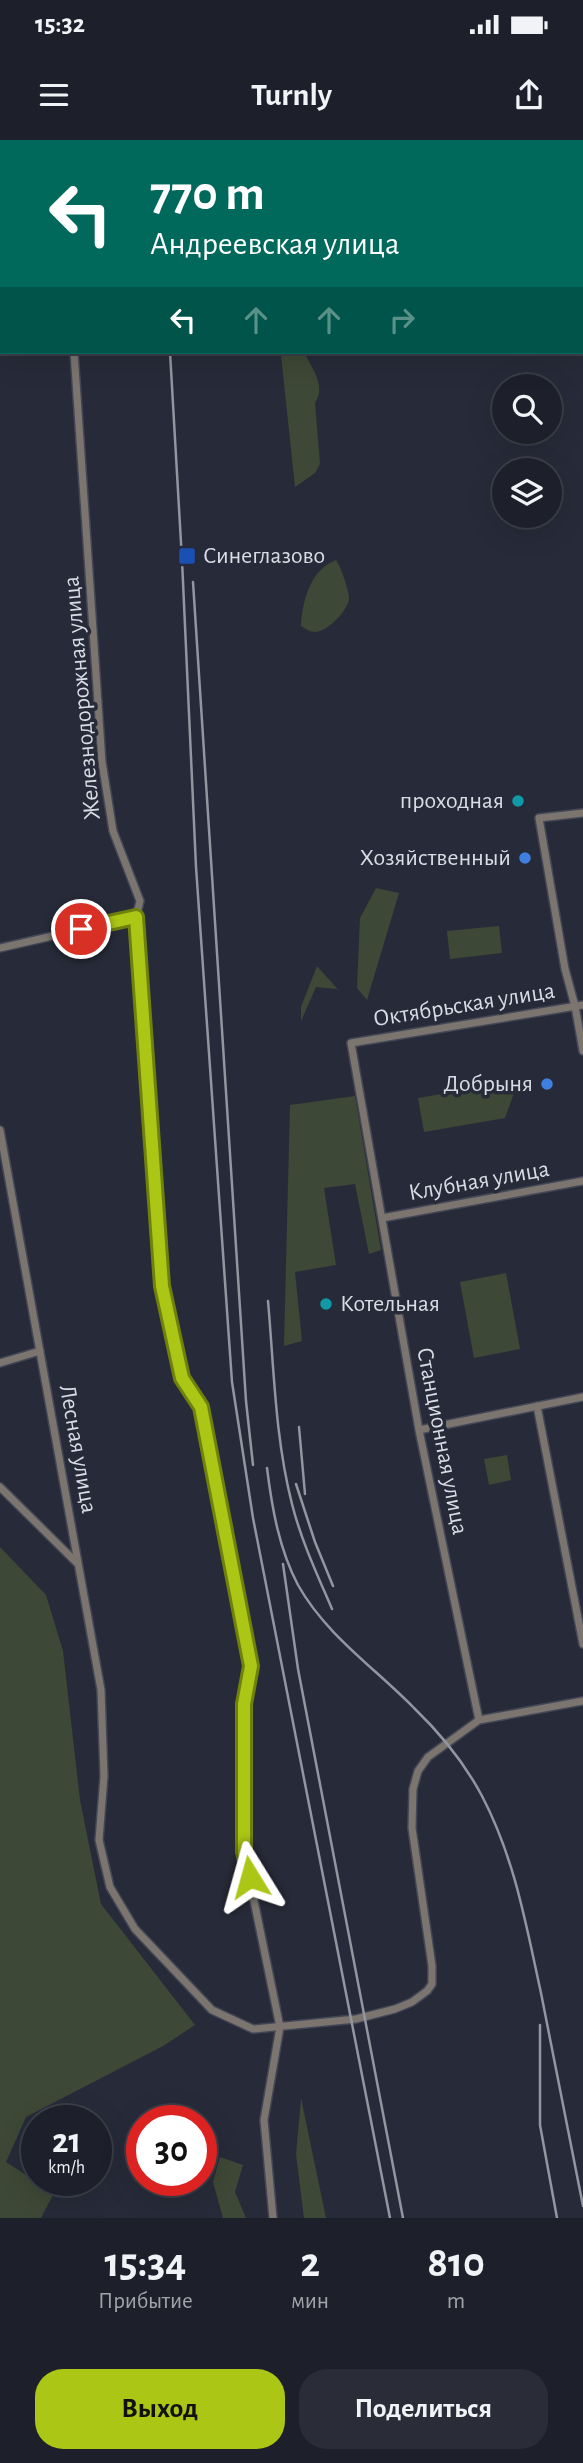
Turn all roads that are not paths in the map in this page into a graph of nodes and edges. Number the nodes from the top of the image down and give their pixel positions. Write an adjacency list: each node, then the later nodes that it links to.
1 (74, 354): 3 (street, Железнодорожная улица)
2 (583, 813): 5 (street)
3 (136, 917): 4 (street); 21 (street, Железнодорожная улица)
4 (0, 948)
5 (579, 1006): 6 (street, Октябрьская улица); 7 (street)
6 (351, 1043): 10 (street, Станционная улица)
7 (583, 1051)
8 (0, 1130): 11 (street, Лесная улица)
9 (583, 1181): 10 (street, Клубная улица)
10 (382, 1218): 15 (street, Станционная улица)
11 (40, 1351): 12 (street); 17 (street, Лесная улица)
12 (0, 1363)
13 (583, 1397): 14 (street)
14 (537, 1406): 15 (street); 18 (street)
15 (419, 1430): 20 (street, Станционная улица)
16 (0, 1487): 17 (street)
17 (78, 1565): 21 (street, Лесная улица)
18 (583, 1644)
19 (583, 1701): 20 (street)
20 (479, 1720): 21 (street, Лесная улица)
21 (280, 2027): 22 (street)
22 (273, 2218)

